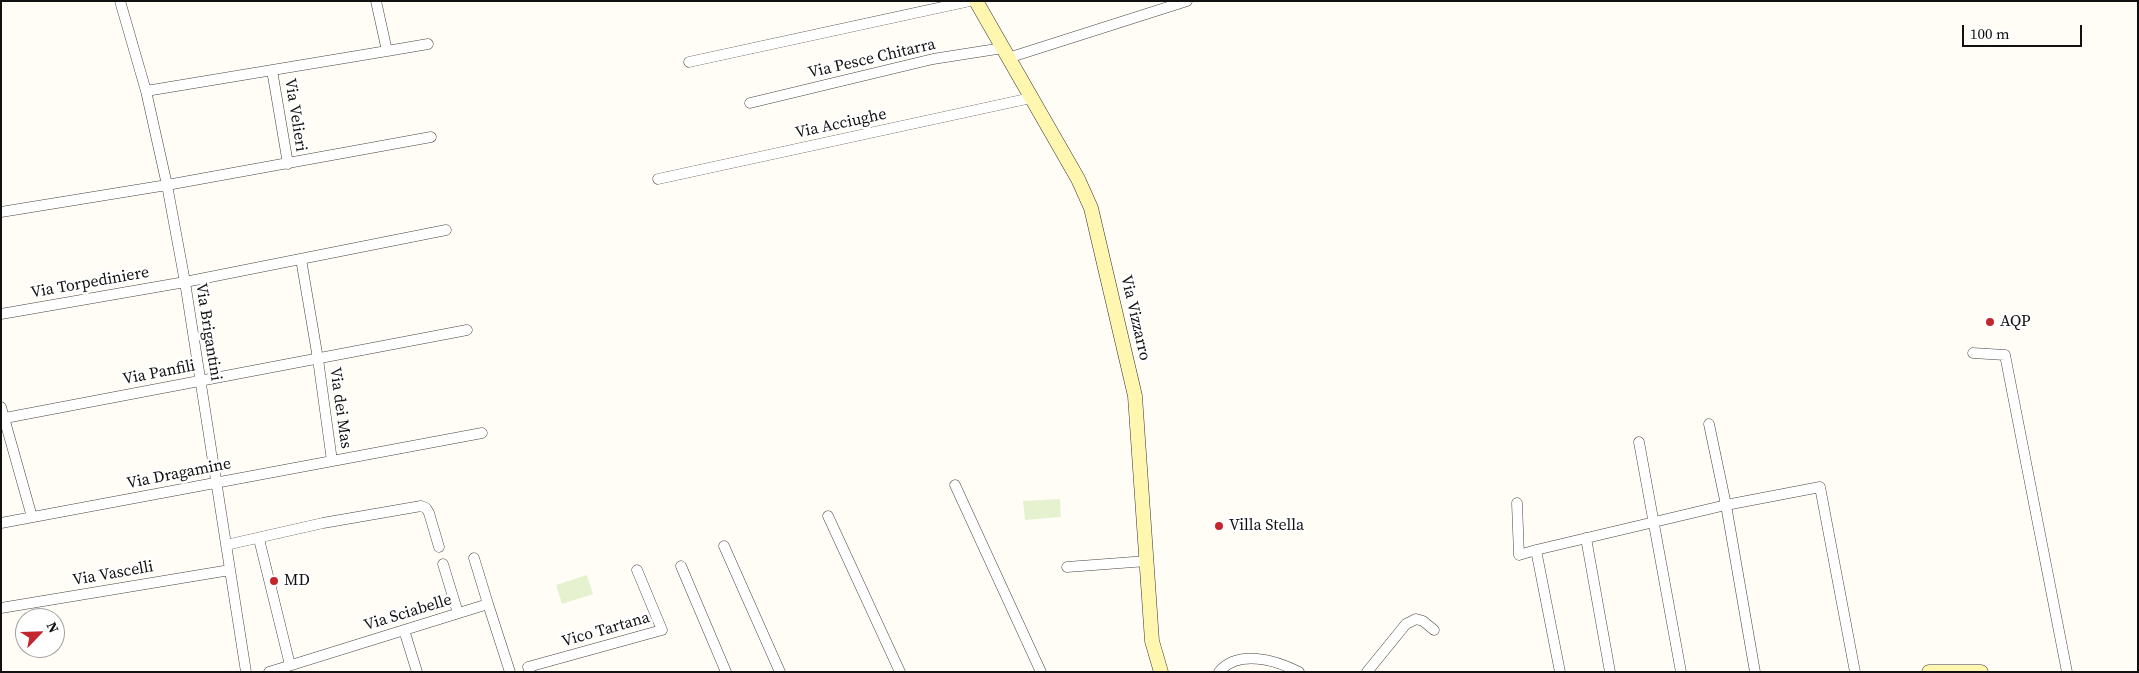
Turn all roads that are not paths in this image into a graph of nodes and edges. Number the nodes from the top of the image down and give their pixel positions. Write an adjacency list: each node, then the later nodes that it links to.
1 (120, 1): 11 (street, Via Brigantini)
2 (376, 1): 7 (street)
3 (970, 1): 9 (street)
4 (976, 1): 8 (street, Via Vizzarro)
5 (1186, 1): 8 (street, Via Pesce Chitarra)
6 (428, 44): 7 (street)
7 (387, 51): 10 (street)
8 (1006, 53): 12 (street, Via Vizzarro); 13 (street, Via Pesce Chitarra)
9 (689, 62)
10 (272, 70): 11 (street); 15 (street, Via Velieri)
11 (146, 91): 17 (street, Via Brigantini)
12 (1031, 98): 16 (street, Via Acciughe); 48 (street, Via Vizzarro)
13 (750, 103)
14 (431, 137): 15 (street)
15 (288, 164): 17 (street)
16 (658, 178)
17 (167, 185): 18 (street); 21 (street, Via Brigantini)
18 (1, 212)
19 (446, 230): 20 (street, Via Torpediniere)
20 (301, 259): 21 (street, Via Torpediniere); 25 (street, Via dei Mas)
21 (185, 282): 22 (street, Via Torpediniere); 26 (street, Via Brigantini)
22 (1, 314)
23 (467, 330): 25 (street, Via Panfili)
24 (1973, 353): 80 (street)
25 (318, 359): 26 (street, Via Panfili); 32 (street, Via dei Mas)
26 (200, 381): 28 (street, Via Panfili); 33 (street, Via Brigantini)
27 (1, 407): 28 (street)
28 (5, 418): 38 (street)
29 (1709, 424): 36 (street)
30 (482, 432): 32 (street, Via Dragamine)
31 (1639, 442): 39 (street)
32 (332, 461): 33 (street, Via Dragamine)
33 (216, 483): 38 (street, Via Dragamine); 43 (street, Via Brigantini)
34 (954, 486): 69 (street)
35 (1517, 503): 46 (street)
36 (1726, 505): 39 (street); 77 (street); 78 (street)
37 (828, 516): 68 (street)
38 (32, 517): 40 (street, Via Dragamine)
39 (1653, 522): 41 (street); 76 (street)
40 (1, 523)
41 (1586, 538): 46 (street); 75 (street)
42 (258, 539): 43 (street); 45 (street); 59 (street)
43 (226, 545): 52 (street, Via Brigantini)
44 (724, 546): 67 (street)
45 (439, 547)
46 (1536, 550): 74 (street)
47 (474, 558): 54 (street)
48 (1147, 561): 51 (street); 70 (street, Via Vizzarro)
49 (443, 564): 56 (street)
50 (681, 566): 66 (street)
51 (1067, 567)
52 (230, 570): 55 (street, Via Vascelli); 62 (street, Via Brigantini)
53 (636, 570): 60 (street, Vico Tartana)
54 (488, 604): 56 (street, Via Sciabelle); 65 (street)
55 (1, 608)
56 (458, 613): 57 (street, Via Sciabelle)
57 (404, 630): 59 (street, Via Sciabelle); 64 (street)
58 (1434, 630): 73 (street)
59 (290, 665): 63 (street, Via Sciabelle)
60 (529, 670)
61 (1938, 671): 79 (street)
62 (246, 672)
63 (269, 672)
64 (417, 672)
65 (510, 672)
66 (726, 672)
67 (780, 672)
68 (900, 672)
69 (1041, 672)
70 (1161, 672)
71 (1219, 672): 72 (street)
72 (1299, 672)
73 (1367, 672)
74 (1560, 672)
75 (1610, 672)
76 (1681, 672)
77 (1755, 672)
78 (1855, 672)
79 (1981, 672)
80 (2067, 672)

